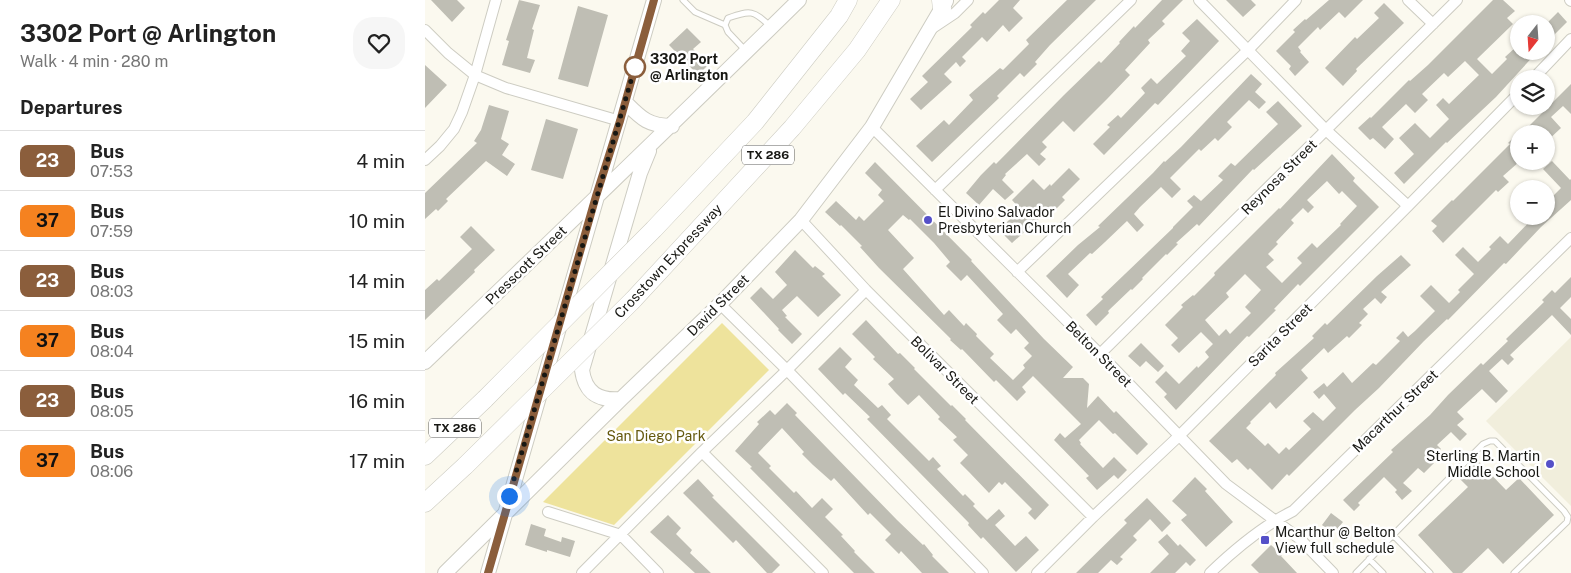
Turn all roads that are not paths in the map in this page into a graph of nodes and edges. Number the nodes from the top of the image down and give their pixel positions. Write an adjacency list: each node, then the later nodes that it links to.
1 (496, 0): 23 (street)
2 (654, 0): 24 (main road)
3 (799, 0): 16 (main road, Presscott Street)
4 (848, 0): 46 (highway, TX 286, bridge)
5 (891, 0): 47 (highway, Crosstown Expressway / TX 286, bridge)
6 (968, 0): 18 (street)
7 (1131, 0): 32 (street)
8 (1199, 0): 20 (street)
9 (1296, 0): 20 (street)
10 (1408, 0): 14 (street)
11 (1457, 0): 14 (street, Reynosa Street)
12 (684, 1): 15 (lane)
13 (943, 3): 18 (main road, David Street)
14 (1433, 24): 29 (street, Reynosa Street)
15 (725, 25): 16 (lane); 21 (lane)
16 (771, 27): 21 (main road, Presscott Street)
17 (425, 30): 23 (street)
18 (930, 30): 28 (main road, David Street)
19 (1571, 39): 22 (street)
20 (1249, 49): 29 (street); 37 (street)
21 (747, 52): 27 (main road, Presscott Street)
22 (1542, 70)
23 (475, 75): 26 (street); 31 (street)
24 (625, 102): 26 (main road); 27 (main road)
25 (1510, 102): 34 (street, Sarita Street)
26 (620, 121): 33 (main road)
27 (671, 126): 30 (main road, Presscott Street)
28 (872, 128): 32 (street, Belton Street); 35 (main road, David Street)
29 (1326, 130): 34 (street); 40 (street, Reynosa Street)
30 (655, 142): 33 (main road, Presscott Street); 43 (main road)
31 (425, 160)
32 (935, 190): 37 (street, Belton Street)
33 (596, 196): 41 (main road, Presscott Street); 49 (main road)
34 (1408, 206): 44 (street, Sarita Street)
35 (801, 220): 38 (street, Bolivar Street); 39 (main road, David Street)
36 (1571, 238): 51 (street, Macarthur Street)
37 (1017, 272): 40 (street, Belton Street)
38 (866, 290): 42 (street); 50 (street, Bolivar Street)
39 (720, 304): 42 (street); 43 (main road, David Street)
40 (1100, 354): 44 (street, Belton Street)
41 (425, 362)
42 (787, 370): 45 (street); 60 (street)
43 (621, 399): 49 (main road, David Street)
44 (1179, 436): 50 (street, Sarita Street); 51 (street, Belton Street)
45 (702, 452): 52 (street); 59 (street)
46 (425, 456)
47 (425, 503)
48 (548, 512): 52 (street)
49 (504, 515): 55 (main road, David Street); 56 (main road)
50 (1093, 517): 61 (street, Sarita Street)
51 (1275, 519): 62 (street, Macarthur Street); 63 (street, Belton Street)
52 (621, 535): 57 (street); 58 (street)
53 (1393, 535): 54 (lane); 66 (lane); 67 (lane)
54 (1369, 559): 64 (lane); 65 (lane)
55 (445, 573)
56 (487, 573)
57 (582, 573)
58 (658, 573)
59 (823, 573)
60 (983, 573)
61 (1037, 573)
62 (1210, 573)
63 (1333, 573)
64 (1355, 573)
65 (1383, 573)
66 (1430, 573)
67 (1515, 573)

